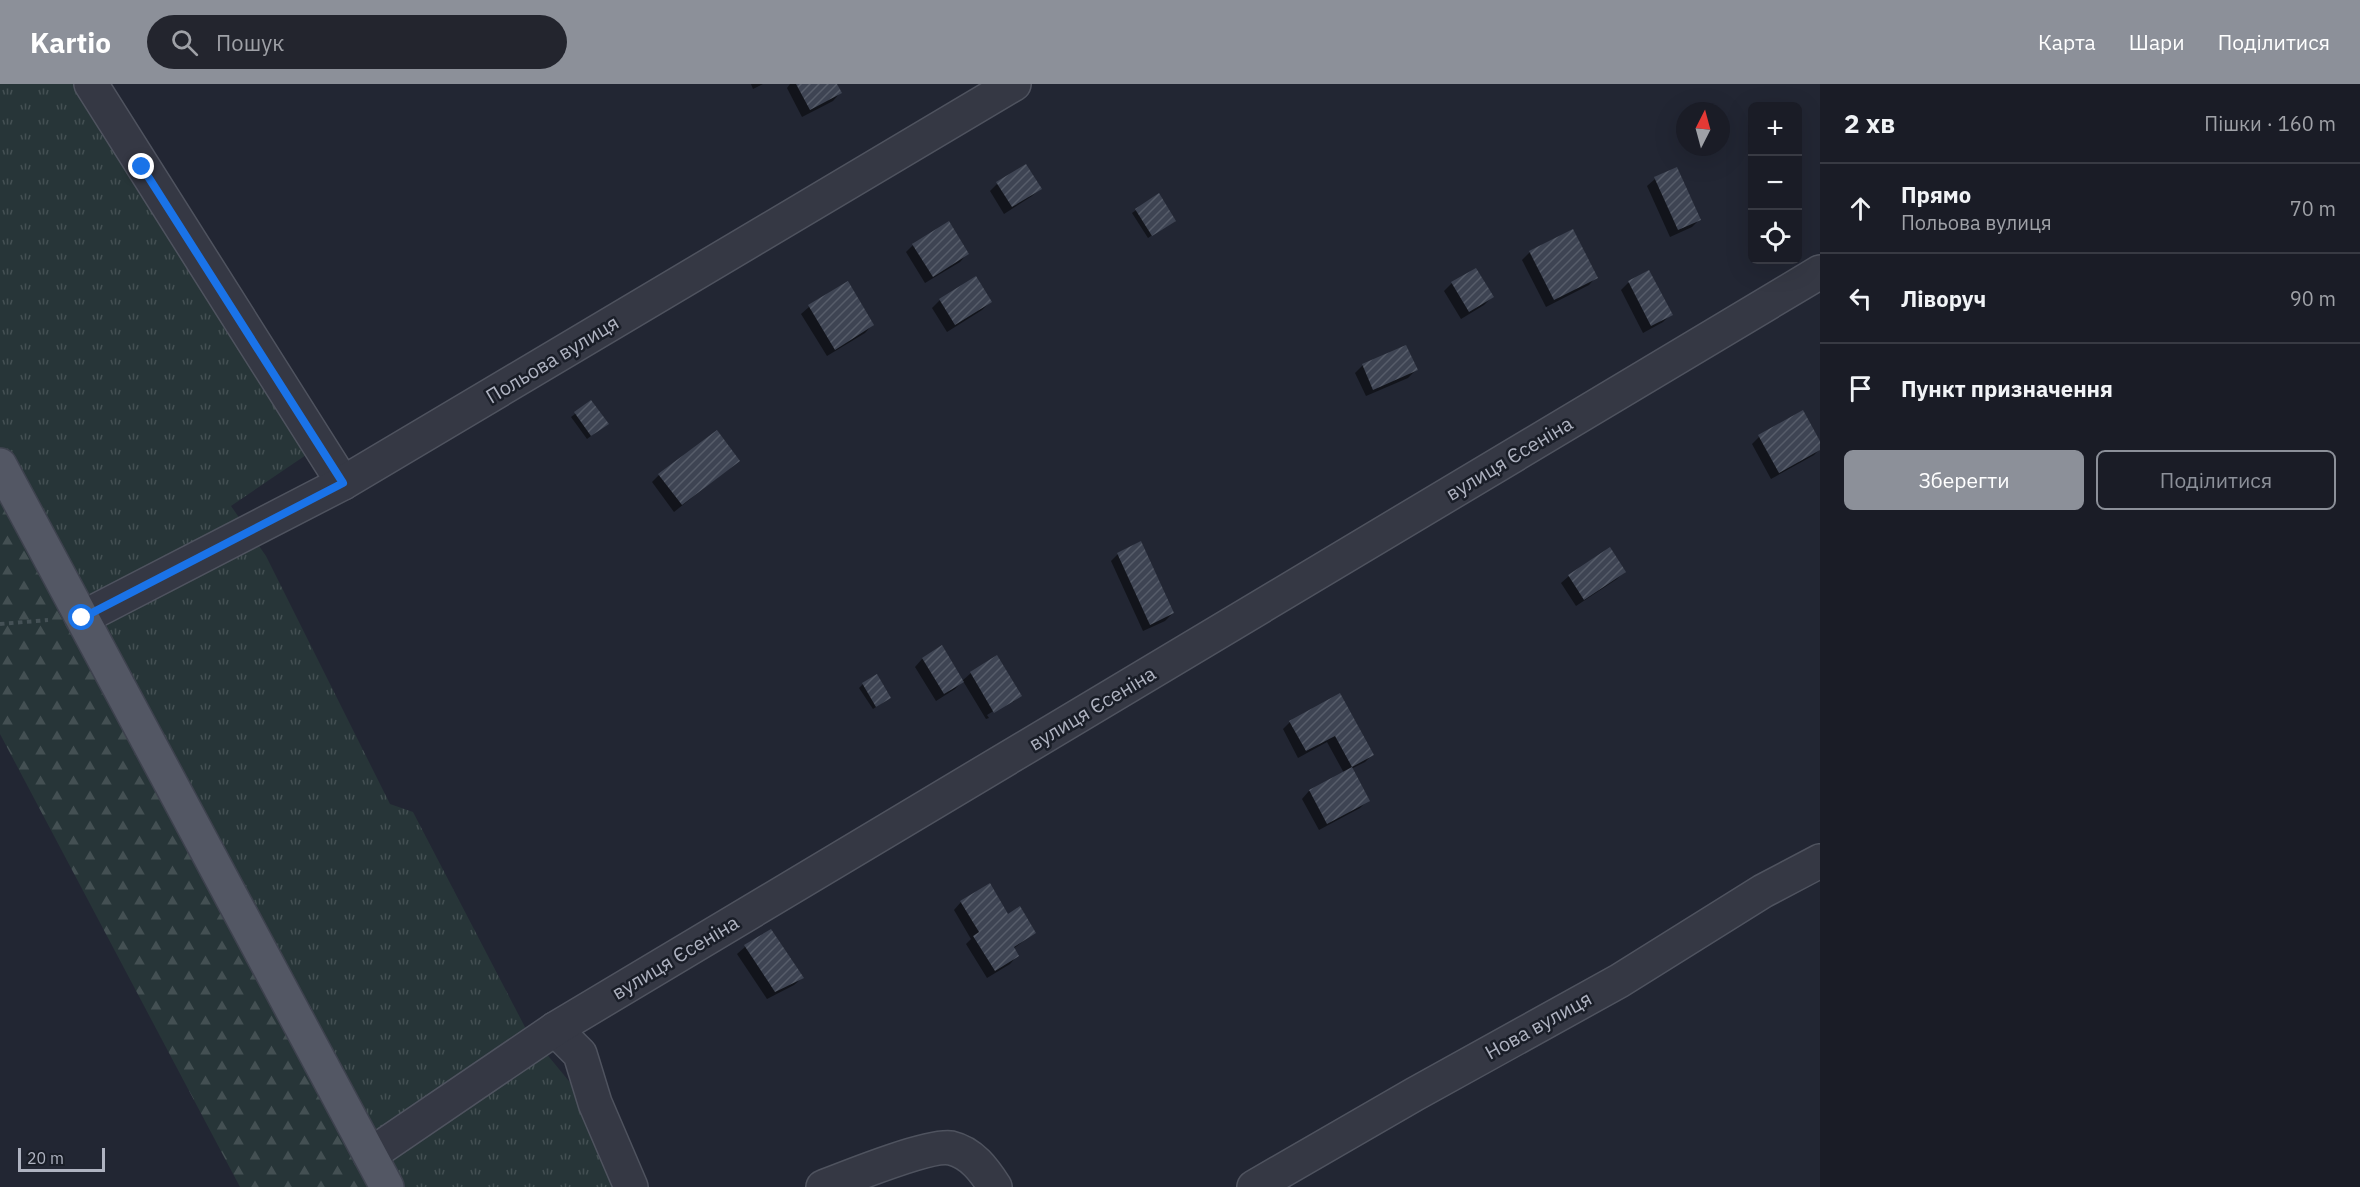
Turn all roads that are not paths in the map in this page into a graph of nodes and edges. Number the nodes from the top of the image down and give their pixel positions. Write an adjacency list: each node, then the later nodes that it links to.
1 (91, 84): 5 (street)
2 (1014, 84): 5 (street, Польова вулиця)
3 (1820, 272): 8 (street, вулиця Єсеніна)
4 (0, 465): 6 (main road)
5 (343, 483): 6 (street, Польова вулиця)
6 (82, 618): 9 (main road)
7 (1820, 861): 14 (street, Нова вулиця)
8 (555, 1029): 9 (street, вулиця Єсеніна); 11 (street)
9 (370, 1155): 10 (main road)
10 (387, 1187)
11 (631, 1187)
12 (823, 1187): 13 (street)
13 (995, 1187)
14 (1254, 1187)

